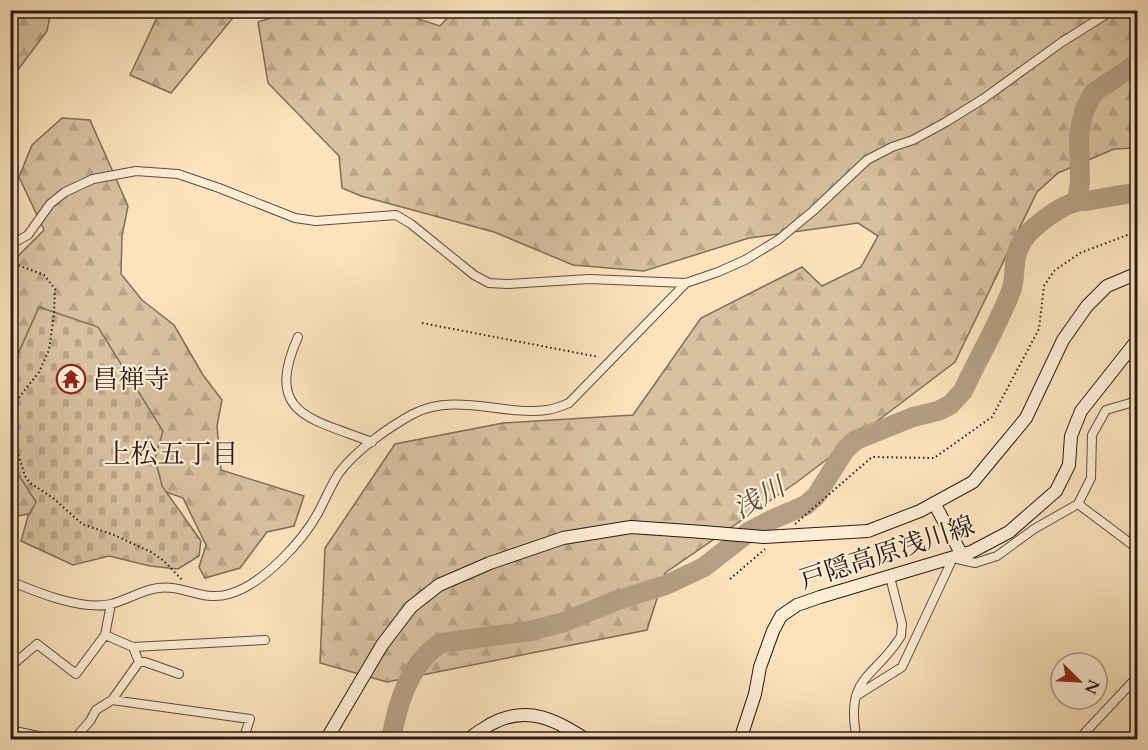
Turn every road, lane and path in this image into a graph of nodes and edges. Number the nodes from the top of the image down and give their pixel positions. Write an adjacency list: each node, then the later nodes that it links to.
1 (1113, 10): 6 (street)
2 (1137, 231): 17 (path)
3 (10, 245): 6 (street)
4 (10, 262): 12 (path)
5 (1137, 273): 15 (main road, 戸隠高原浅川線)
6 (686, 283): 10 (street)
7 (422, 323): 10 (path)
8 (298, 337): 14 (street)
9 (1137, 339): 20 (main road, 戸隠高原浅川線)
10 (611, 359): 14 (street)
11 (1137, 399): 16 (street)
12 (10, 409)
13 (10, 439): 24 (path)
14 (372, 442): 24 (street)
15 (934, 503): 20 (main road); 39 (main road, 戸隠高原浅川線, bridge)
16 (1078, 504): 19 (street); 20 (street)
17 (792, 526)
18 (766, 549): 22 (path)
19 (1137, 549)
20 (957, 557): 21 (main road, 戸隠高原浅川線); 33 (street)
21 (890, 577): 33 (street); 43 (main road, 戸隠高原浅川線)
22 (730, 579)
23 (10, 581): 25 (street)
24 (193, 594): 25 (street)
25 (111, 604): 26 (street)
26 (105, 635): 28 (street); 30 (street)
27 (265, 640): 28 (street)
28 (133, 647): 29 (street)
29 (139, 663): 31 (street); 34 (street)
30 (10, 667)
31 (180, 674)
32 (1137, 675): 45 (street)
33 (856, 696): 44 (street)
34 (112, 700): 37 (street); 38 (street)
35 (10, 730): 37 (street)
36 (573, 731): 40 (main road); 41 (street); 42 (main road)
37 (60, 740)
38 (243, 740)
39 (326, 740)
40 (468, 740)
41 (563, 740)
42 (587, 740)
43 (740, 740)
44 (857, 740)
45 (1078, 740)

